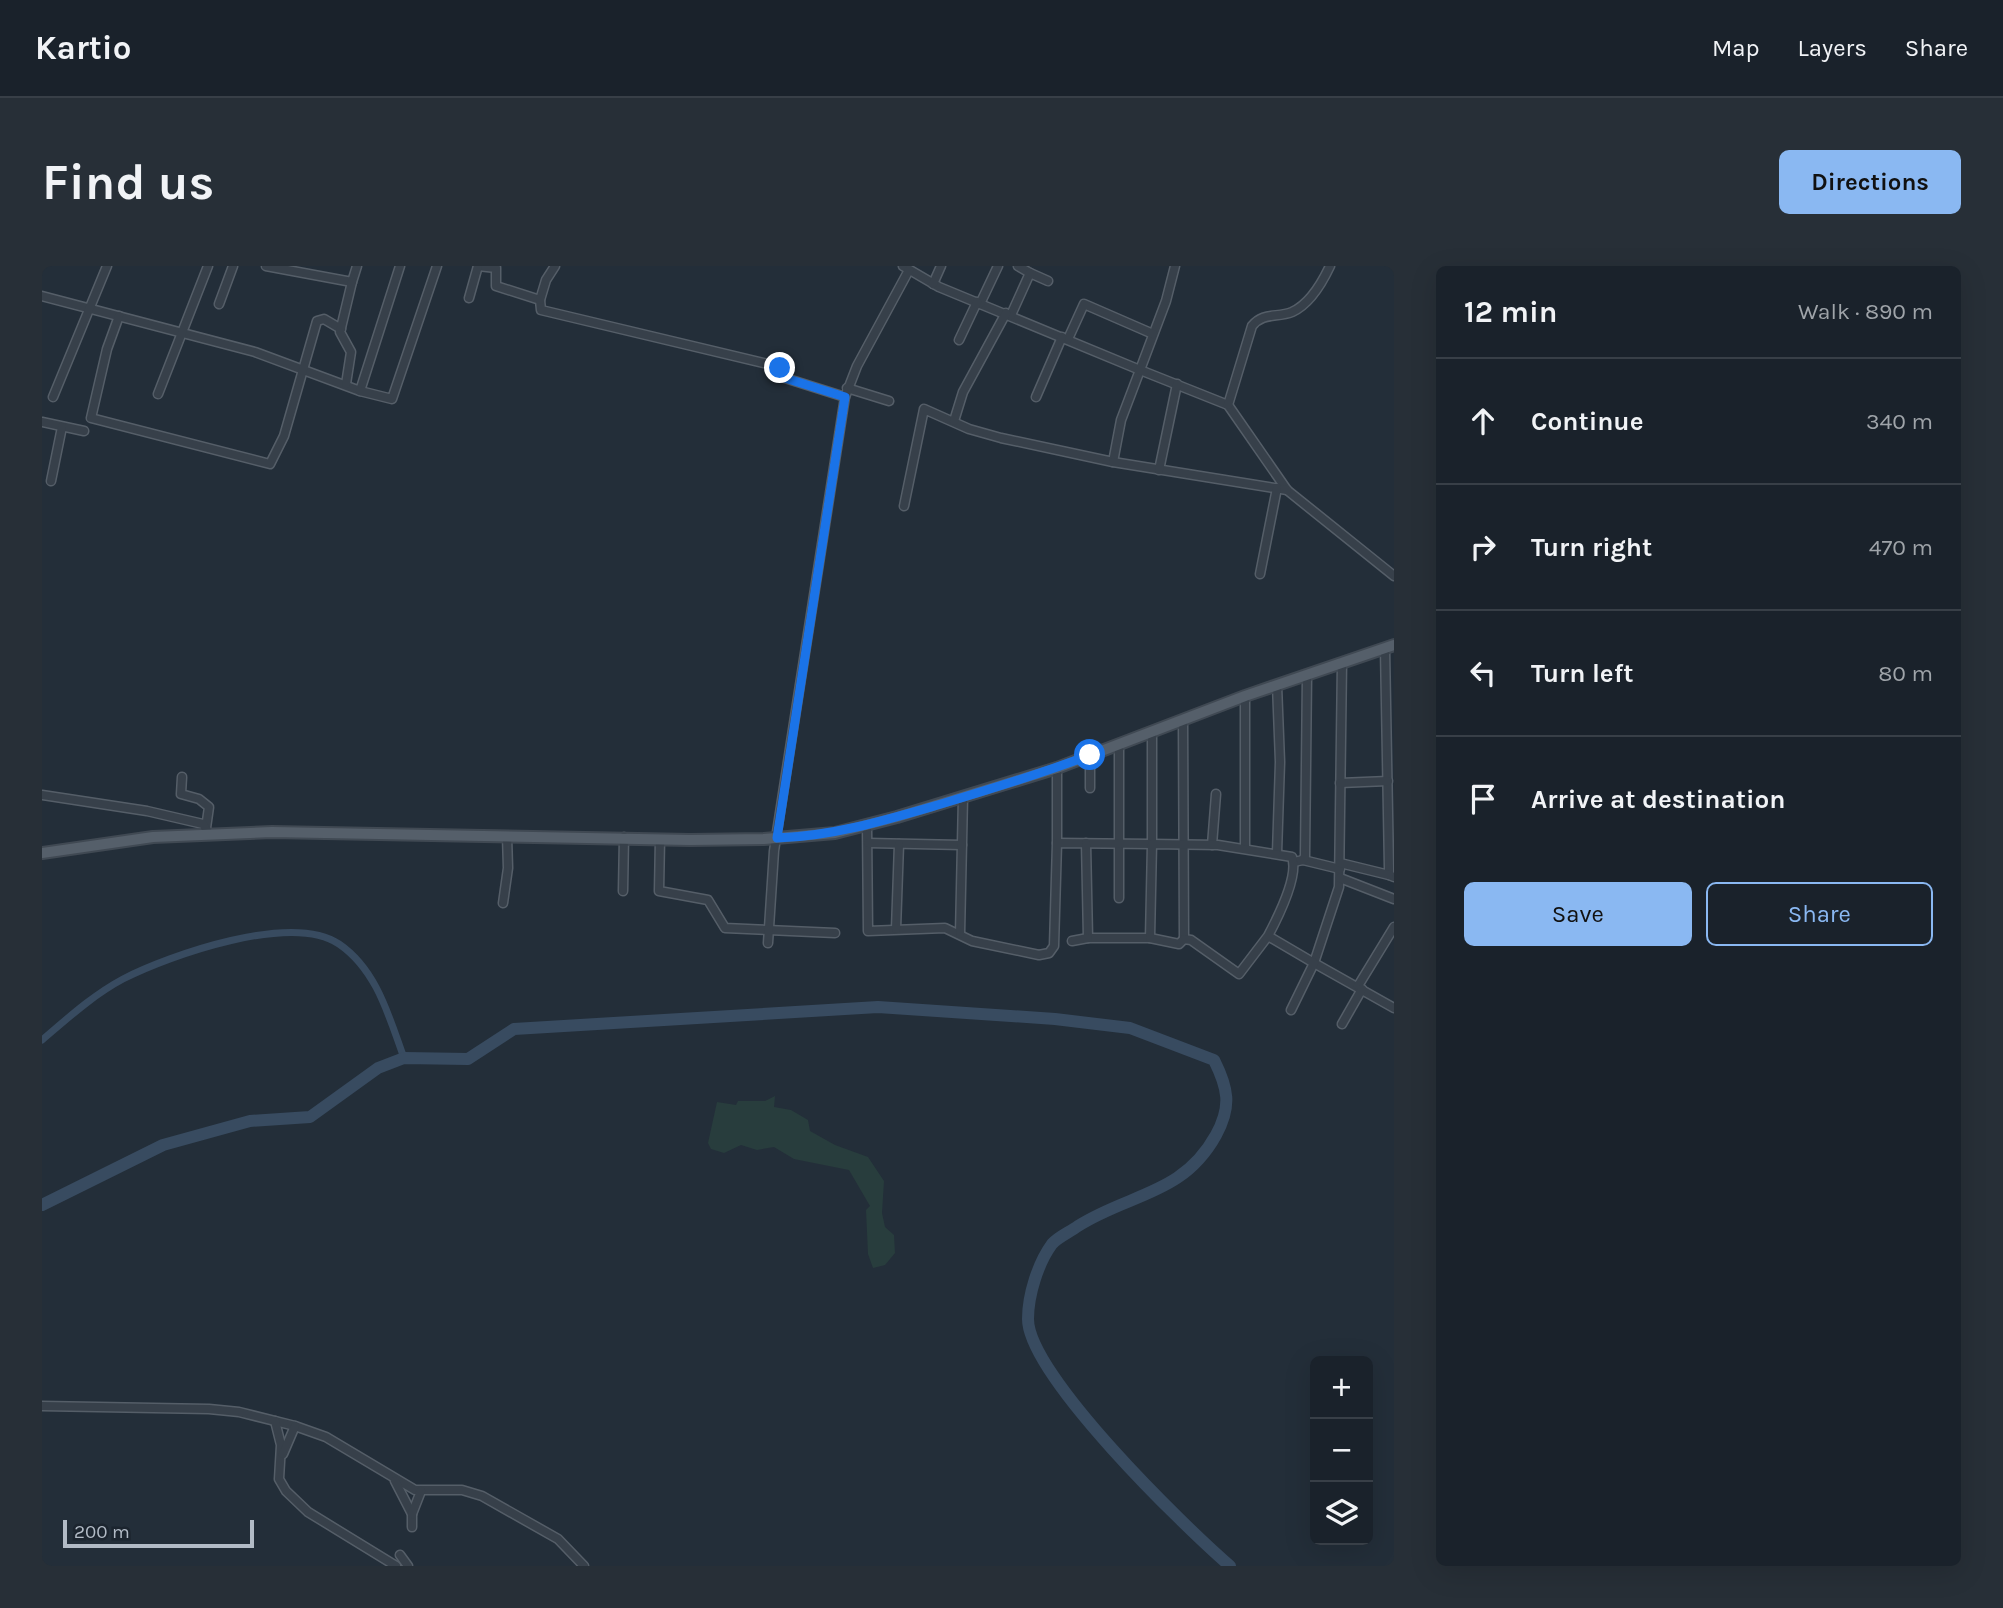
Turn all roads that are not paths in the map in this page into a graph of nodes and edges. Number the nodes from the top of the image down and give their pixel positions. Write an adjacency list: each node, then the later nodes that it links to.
1 (107, 266): 25 (street)
2 (208, 266): 29 (street)
3 (233, 266): 24 (street)
4 (267, 266): 18 (street)
5 (357, 266): 18 (street)
6 (400, 266): 37 (street)
7 (437, 266): 37 (street)
8 (478, 266): 21 (street); 22 (street)
9 (555, 266): 22 (street)
10 (941, 266): 19 (street)
11 (998, 266): 23 (street)
12 (1018, 266): 16 (street)
13 (1175, 266): 30 (street)
14 (1330, 266): 43 (street)
15 (906, 268): 19 (street); 38 (street)
16 (1030, 273): 17 (street); 26 (street)
17 (1048, 281)
18 (352, 282): 28 (street)
19 (933, 284): 23 (street)
20 (42, 296): 25 (street)
21 (469, 299)
22 (537, 299): 38 (street)
23 (979, 303): 26 (street); 32 (street)
24 (219, 304)
25 (89, 308): 27 (street); 40 (street)
26 (1008, 314): 31 (street); 44 (street)
27 (119, 316): 29 (street); 33 (street)
28 (341, 329): 33 (street); 35 (street)
29 (183, 333): 33 (street); 39 (street)
30 (1153, 334): 31 (street); 34 (street)
31 (1065, 338): 34 (street); 41 (street)
32 (959, 340)
33 (304, 369): 35 (street)
34 (1140, 370): 36 (street); 48 (street)
35 (346, 384): 37 (street)
36 (1177, 384): 43 (street); 49 (street)
37 (360, 391)
38 (846, 392): 42 (street); 78 (street)
39 (158, 394)
40 (52, 397)
41 (1036, 397)
42 (888, 401)
43 (1228, 405): 52 (street)
44 (954, 421): 48 (street); 53 (street)
45 (42, 422): 46 (street)
46 (62, 427): 47 (street); 50 (street)
47 (84, 431)
48 (1113, 462): 49 (street)
49 (1159, 470): 51 (street)
50 (51, 481)
51 (1277, 488): 52 (street); 54 (street)
52 (1287, 490): 55 (street)
53 (904, 506)
54 (1260, 573)
55 (1394, 576)
56 (1390, 647): 57 (main road); 62 (street)
57 (1342, 662): 58 (main road); 69 (street)
58 (1307, 675): 59 (main road); 92 (street)
59 (1277, 685): 60 (main road); 91 (street)
60 (1245, 696): 61 (main road); 89 (street)
61 (1183, 719): 63 (main road); 85 (street)
62 (1390, 730): 68 (street)
63 (1152, 732): 64 (main road); 84 (street)
64 (1119, 744): 65 (main road); 80 (street)
65 (1090, 755): 66 (main road); 70 (street)
66 (1056, 768): 73 (main road); 82 (street)
67 (182, 776): 75 (street)
68 (1390, 780): 69 (street); 94 (street)
69 (1340, 783): 93 (street)
70 (1090, 788)
71 (1216, 794): 88 (street)
72 (42, 795): 75 (street)
73 (963, 797): 74 (main road); 87 (street)
74 (867, 826): 78 (main road); 81 (street)
75 (208, 831): 76 (main road); 90 (main road)
76 (507, 835): 77 (main road); 98 (street)
77 (624, 837): 79 (main road); 95 (street)
78 (777, 838): 79 (main road); 101 (street)
79 (660, 839): 101 (street)
80 (1119, 842): 83 (street); 84 (street); 96 (street)
81 (868, 843): 86 (street); 100 (street)
82 (1057, 843): 83 (street); 103 (street)
83 (1086, 843): 105 (street)
84 (1152, 844): 85 (street); 106 (street)
85 (1182, 844): 88 (street); 107 (street)
86 (899, 845): 87 (street); 100 (street)
87 (962, 845): 103 (street)
88 (1212, 845): 89 (street)
89 (1245, 848): 91 (street)
90 (42, 853)
91 (1277, 853): 92 (street)
92 (1298, 861): 93 (street); 104 (street)
93 (1340, 870): 94 (street); 97 (street); 110 (street)
94 (1392, 876)
95 (623, 891)
96 (1119, 898)
97 (1394, 899)
98 (503, 903)
99 (1394, 927): 111 (street)
100 (896, 929): 103 (street)
101 (771, 930): 102 (street); 109 (street)
102 (835, 933)
103 (960, 934)
104 (1268, 936): 107 (street); 110 (street)
105 (1088, 938): 106 (street); 108 (street)
106 (1150, 938): 107 (street)
107 (1184, 939)
108 (1072, 941)
109 (768, 943)
110 (1314, 963): 111 (street); 113 (street)
111 (1360, 988): 112 (street); 114 (street)
112 (1394, 1007)
113 (1291, 1010)
114 (1342, 1024)
115 (42, 1406): 116 (street)
116 (275, 1422): 117 (street); 118 (street)
117 (295, 1426): 118 (street); 119 (street)
118 (281, 1457): 124 (street)
119 (394, 1478): 120 (street); 121 (street)
120 (421, 1491): 121 (street); 126 (street)
121 (412, 1514): 122 (street)
122 (412, 1527)
123 (400, 1555): 125 (street)
124 (396, 1566)
125 (408, 1566)
126 (584, 1566)

